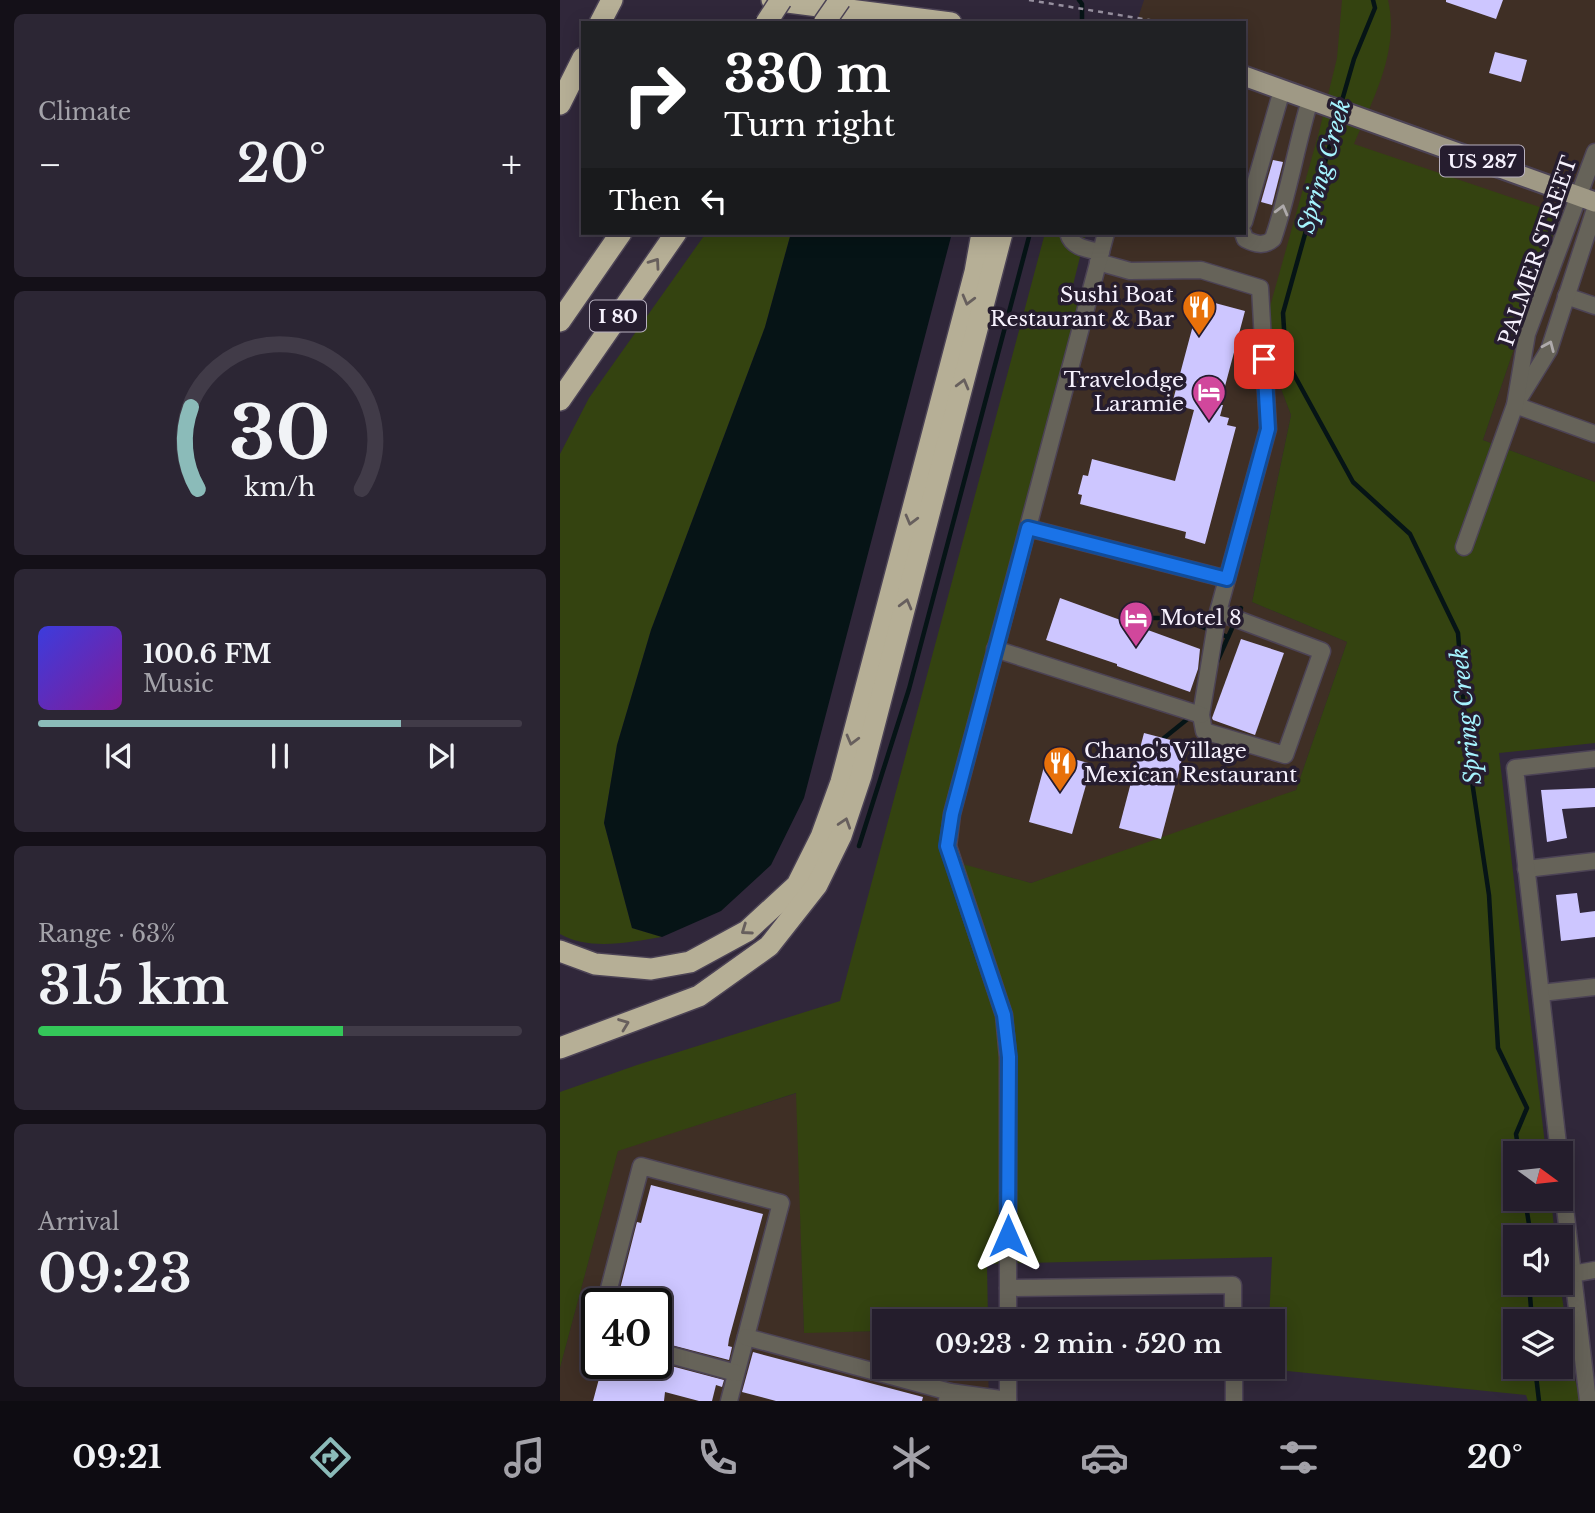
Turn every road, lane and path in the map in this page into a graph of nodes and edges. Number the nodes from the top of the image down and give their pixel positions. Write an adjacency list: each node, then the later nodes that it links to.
1 (612, 0): 7 (highway)
2 (772, 0): 6 (highway)
3 (782, 0): 8 (highway, bridge)
4 (840, 0): 9 (highway, bridge)
5 (1029, 0): 11 (path)
6 (879, 18): 10 (highway)
7 (601, 21)
8 (767, 21)
9 (825, 21)
10 (922, 21)
11 (1155, 21)
12 (581, 62): 16 (highway)
13 (1246, 77): 14 (main road, US 287)
14 (1282, 90): 15 (main road, US 287); 20 (street)
15 (1310, 100): 18 (main road, US 287); 27 (street, one-way to 15)
16 (560, 104)
17 (1595, 152): 18 (street, PALMER STREET)
18 (1586, 198): 34 (street, PALMER STREET)
19 (1595, 209): 29 (street, PALMER STREET)
20 (1246, 215)
21 (620, 235): 32 (highway, I 80)
22 (675, 235): 30 (highway, I 80, one-way to 22)
23 (984, 235): 46 (highway, one-way to 46)
24 (1001, 235): 49 (highway, one-way to 24)
25 (1068, 235): 28 (street)
26 (1105, 235): 28 (street)
27 (1244, 235)
28 (1099, 257): 37 (street); 39 (street)
29 (1566, 296): 31 (street); 34 (street, PALMER STREET, one-way to 29)
30 (630, 299): 33 (highway, I 80); 35 (highway)
31 (1595, 306)
32 (560, 321)
33 (560, 400)
34 (1515, 405): 36 (street); 38 (street, PALMER STREET)
35 (560, 412)
36 (1595, 434)
37 (1028, 528): 39 (street); 41 (street)
38 (1464, 547)
39 (1227, 579): 40 (street)
40 (1218, 612): 42 (street); 42 (street)
41 (995, 649): 42 (street); 55 (street)
42 (1201, 715)
43 (1595, 758): 45 (street)
44 (1595, 862): 45 (street)
45 (1527, 869): 48 (street)
46 (560, 951)
47 (1594, 987): 48 (street)
48 (1541, 993): 50 (street)
49 (560, 1048)
50 (1558, 1141)
51 (1595, 1270): 52 (street)
52 (1573, 1274)
53 (1573, 1281): 63 (street)
54 (609, 1288): 58 (street)
55 (1008, 1288): 56 (street); 57 (street)
56 (1008, 1309)
57 (1233, 1309)
58 (746, 1337): 60 (street); 64 (street)
59 (672, 1356): 60 (street)
60 (736, 1373): 66 (street)
61 (1008, 1379): 65 (street)
62 (1234, 1379): 67 (street)
63 (1589, 1395)
64 (949, 1396): 65 (street)
65 (1008, 1400)
66 (729, 1401)
67 (1234, 1401)

